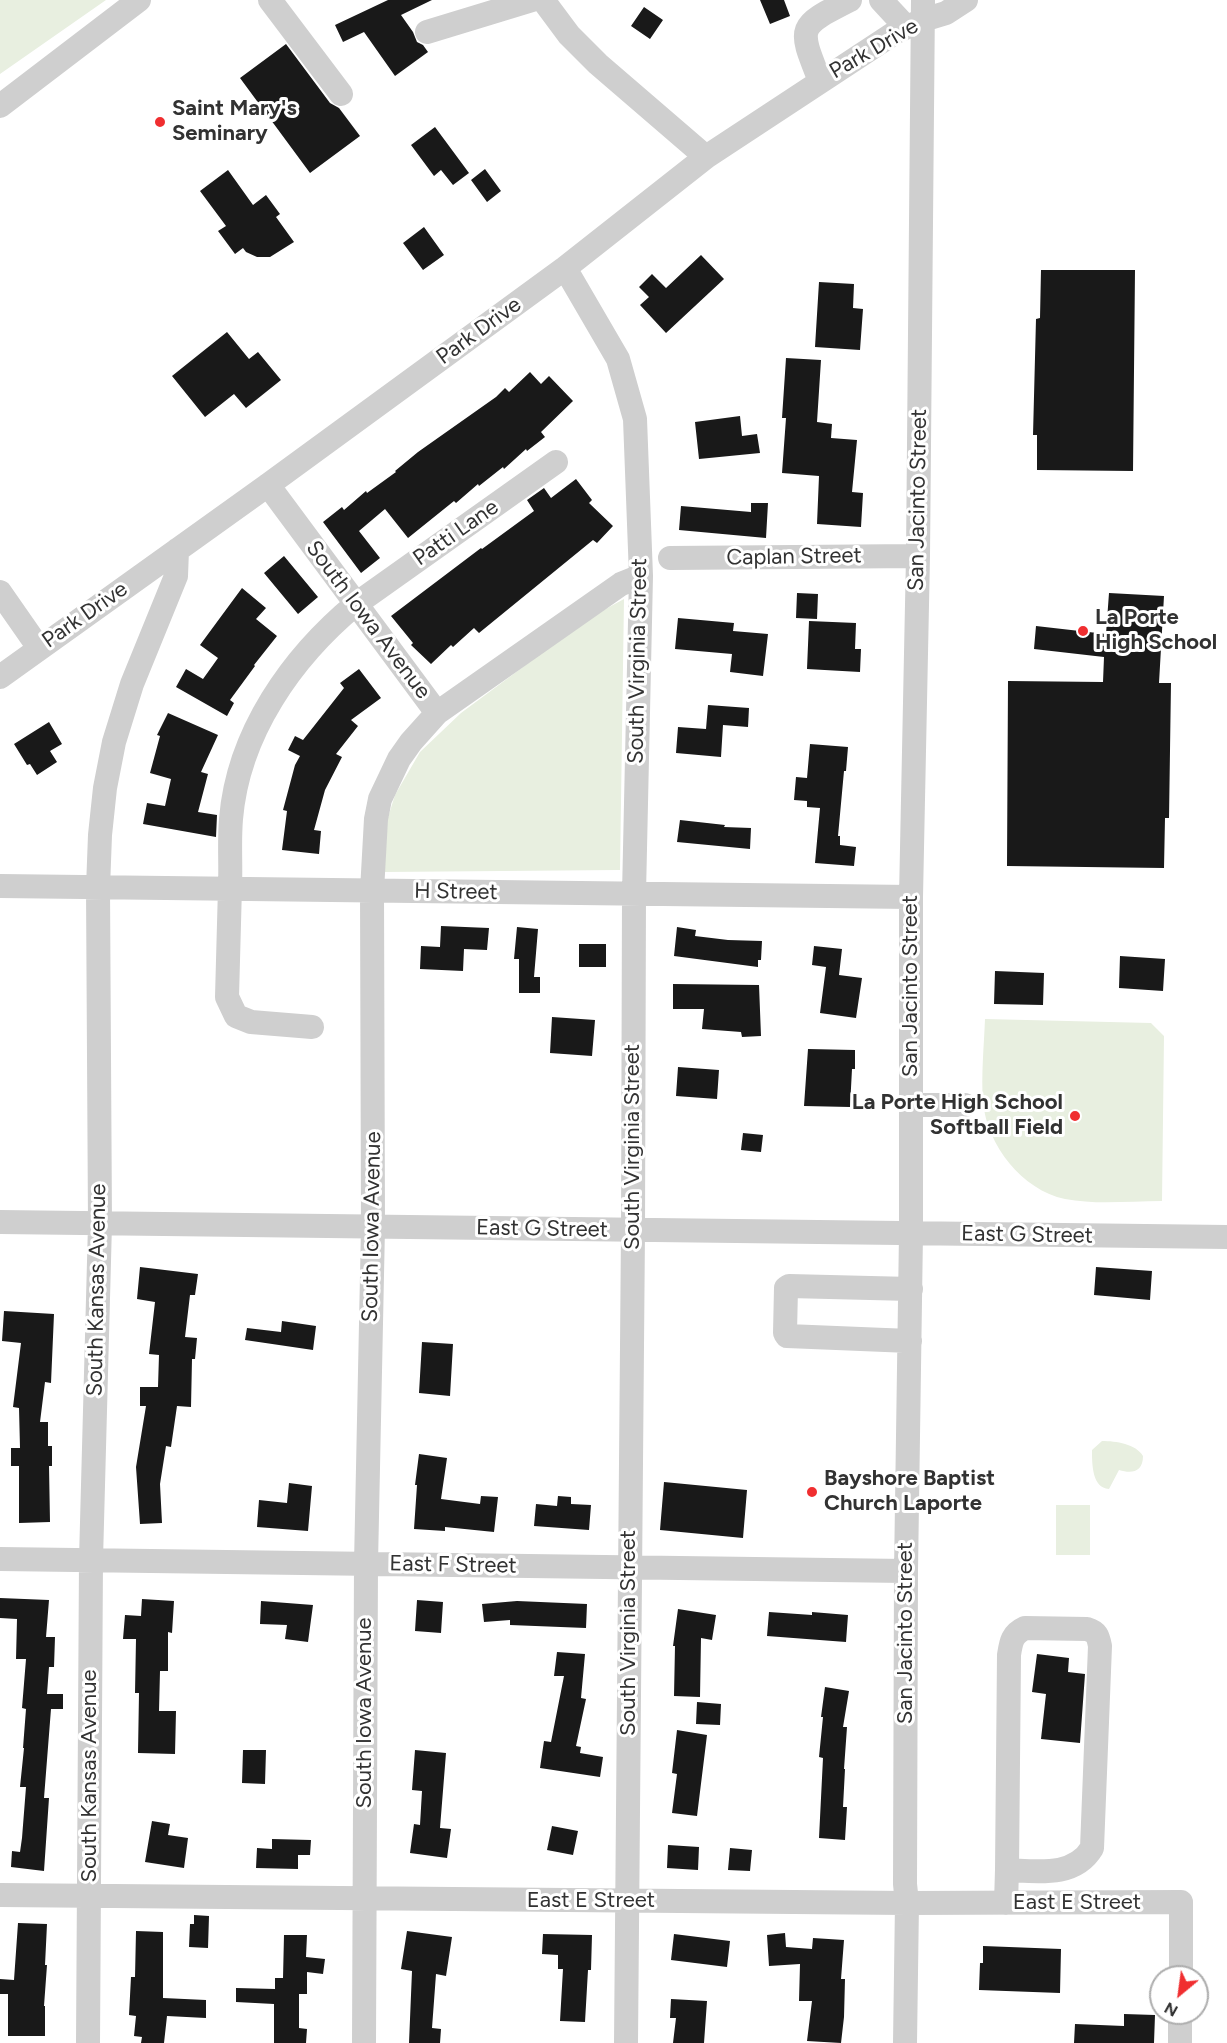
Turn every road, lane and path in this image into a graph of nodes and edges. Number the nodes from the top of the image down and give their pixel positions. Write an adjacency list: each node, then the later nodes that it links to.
1 (139, 0): 12 (street)
2 (270, 0): 11 (street)
3 (532, 0): 9 (street)
4 (543, 0): 13 (street)
5 (850, 0): 10 (street)
6 (880, 0): 8 (street)
7 (966, 0): 8 (street, Park Drive)
8 (917, 16): 10 (street, Park Drive); 18 (street, San Jacinto Street)
9 (427, 32)
10 (820, 81): 13 (street, Park Drive)
11 (340, 94)
12 (0, 106)
13 (706, 157): 14 (street, Park Drive)
14 (565, 268): 16 (street, Park Drive); 20 (street, South Virginia Street)
15 (556, 462): 22 (street, Patti Lane)
16 (268, 485): 17 (street, Park Drive); 22 (street, South Iowa Avenue)
17 (177, 550): 23 (street, Park Drive); 27 (street, South Kansas Avenue)
18 (918, 556): 19 (street, Caplan Street); 31 (street, San Jacinto Street)
19 (670, 558)
20 (641, 576): 25 (street); 30 (street, South Virginia Street)
21 (0, 592): 23 (street)
22 (356, 604): 25 (street, South Iowa Avenue); 28 (street, Patti Lane)
23 (39, 648): 24 (street, Park Drive)
24 (0, 677)
25 (437, 713): 29 (street, South Iowa Avenue)
26 (0, 886): 27 (street, H Street)
27 (98, 888): 28 (street, H Street); 36 (street, South Kansas Avenue)
28 (230, 889): 29 (street, H Street); 32 (street, Patti Lane)
29 (372, 891): 30 (street, H Street); 37 (street, South Iowa Avenue)
30 (634, 894): 31 (street, H Street); 38 (street, South Virginia Street)
31 (911, 897): 33 (street, San Jacinto Street)
32 (312, 1027)
33 (911, 1105): 34 (street); 39 (street, San Jacinto Street)
34 (964, 1105)
35 (0, 1222): 36 (street, East G Street)
36 (100, 1224): 37 (street, East G Street); 44 (street, South Kansas Avenue)
37 (373, 1227): 38 (street, East G Street); 45 (street, South Iowa Avenue)
38 (633, 1230): 39 (street, East G Street); 46 (street, South Virginia Street)
39 (911, 1233): 40 (street, East G Street); 41 (street, San Jacinto Street)
40 (1227, 1237)
41 (910, 1289): 42 (street, San Jacinto Street); 42 (street)
42 (910, 1341): 47 (street, San Jacinto Street)
43 (0, 1559): 44 (street, East F Street)
44 (91, 1560): 45 (street, East F Street); 50 (street, South Kansas Avenue)
45 (366, 1564): 46 (street, East F Street); 51 (street, South Iowa Avenue)
46 (630, 1567): 47 (street, East F Street); 52 (street, South Virginia Street)
47 (906, 1570): 54 (street, San Jacinto Street)
48 (1007, 1870): 48 (street); 53 (street)
49 (0, 1895): 50 (street, East E Street)
50 (90, 1896): 51 (street, East E Street); 57 (street, South Kansas Avenue)
51 (364, 1899): 52 (street, East E Street); 58 (street, South Iowa Avenue)
52 (628, 1901): 54 (street, East E Street); 59 (street, South Virginia Street)
53 (1006, 1903): 54 (street, East E Street); 55 (street, East E Street)
54 (907, 1904): 60 (street, San Jacinto Street)
55 (1180, 1965)
56 (1180, 2025): 61 (street)
57 (88, 2043)
58 (364, 2043)
59 (626, 2043)
60 (905, 2043)
61 (1180, 2043)

